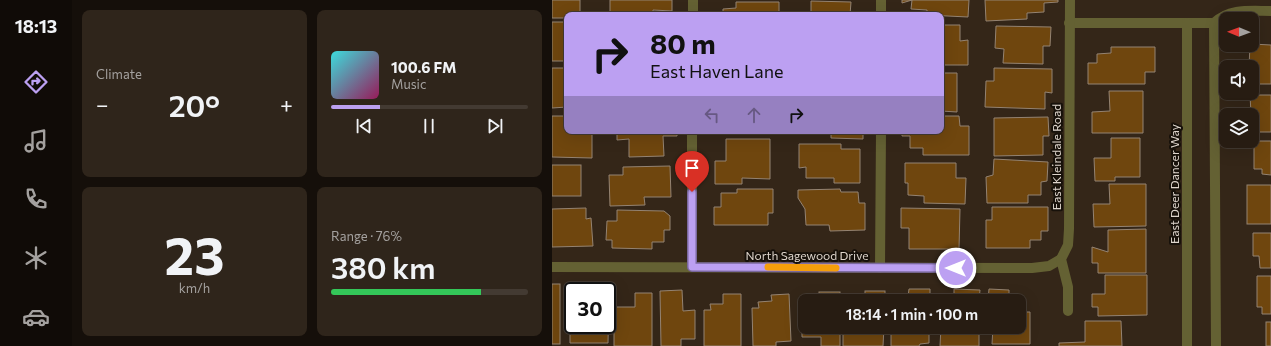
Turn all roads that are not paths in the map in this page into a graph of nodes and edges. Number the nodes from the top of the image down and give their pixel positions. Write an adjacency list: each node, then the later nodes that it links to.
1 (693, 0): 5 (street)
2 (881, 0): 6 (street)
3 (1070, 0): 7 (street, East Kleindale Road)
4 (1271, 11): 9 (street)
5 (693, 12)
6 (881, 12)
7 (1070, 23): 8 (street); 12 (street, East Kleindale Road)
8 (1187, 23): 9 (street); 17 (street, East Deer Dancer Way)
9 (1214, 23): 18 (street)
10 (692, 134): 14 (street)
11 (881, 134): 15 (street)
12 (1061, 259): 15 (street, North Sagewood Drive); 16 (street)
13 (552, 267): 14 (street, North Sagewood Drive)
14 (692, 267): 15 (street, North Sagewood Drive)
15 (880, 268)
16 (1068, 311)
17 (1187, 346)
18 (1216, 346)

